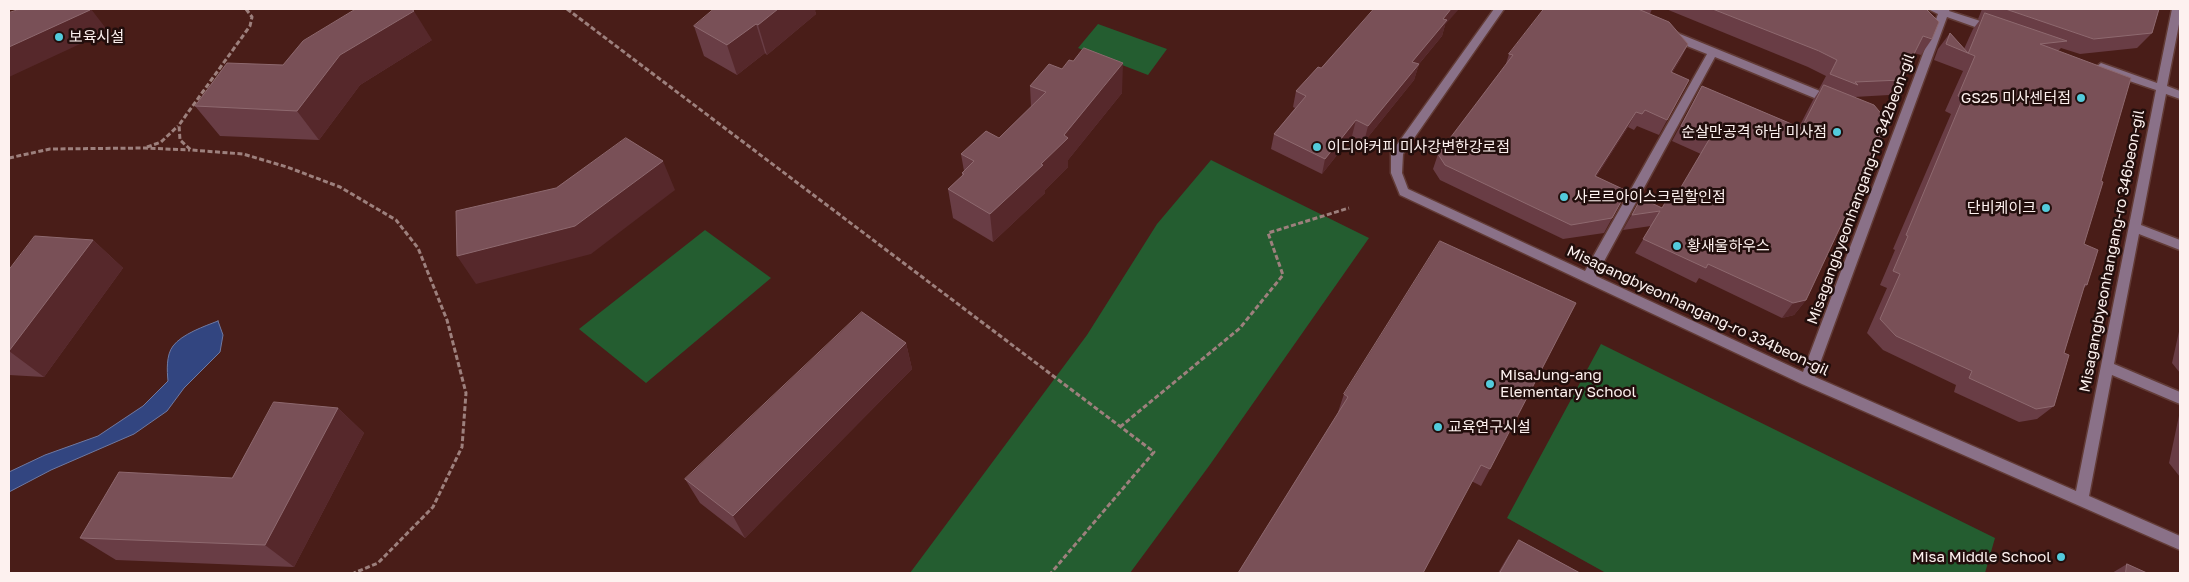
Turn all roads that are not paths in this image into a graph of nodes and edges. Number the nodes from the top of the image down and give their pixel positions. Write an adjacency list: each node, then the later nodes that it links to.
1 (1499, 9): 13 (street, Misagangbyeonhangang-ro 334beon-gil)
2 (2177, 9): 8 (street, Misagangbyeonhangang-ro 346beon-gil)
3 (1941, 10): 5 (street); 15 (street, Misagangbyeonhangang-ro 342beon-gil)
4 (1659, 30): 6 (street)
5 (2000, 32)
6 (1712, 52): 10 (street); 13 (street)
7 (2094, 65): 8 (street)
8 (2160, 88): 9 (street); 11 (street, Misagangbyeonhangang-ro 346beon-gil)
9 (2180, 94)
10 (1847, 107)
11 (2133, 226): 12 (street); 14 (street, Misagangbyeonhangang-ro 346beon-gil)
12 (2180, 245)
13 (1588, 278): 15 (street, Misagangbyeonhangang-ro 334beon-gil)
14 (2106, 366): 16 (street); 17 (street, Misagangbyeonhangang-ro 346beon-gil)
15 (1807, 380): 17 (street, Misagangbyeonhangang-ro 334beon-gil)
16 (2180, 398)
17 (2081, 500): 18 (street, Misagangbyeonhangang-ro 334beon-gil)
18 (2180, 543)

